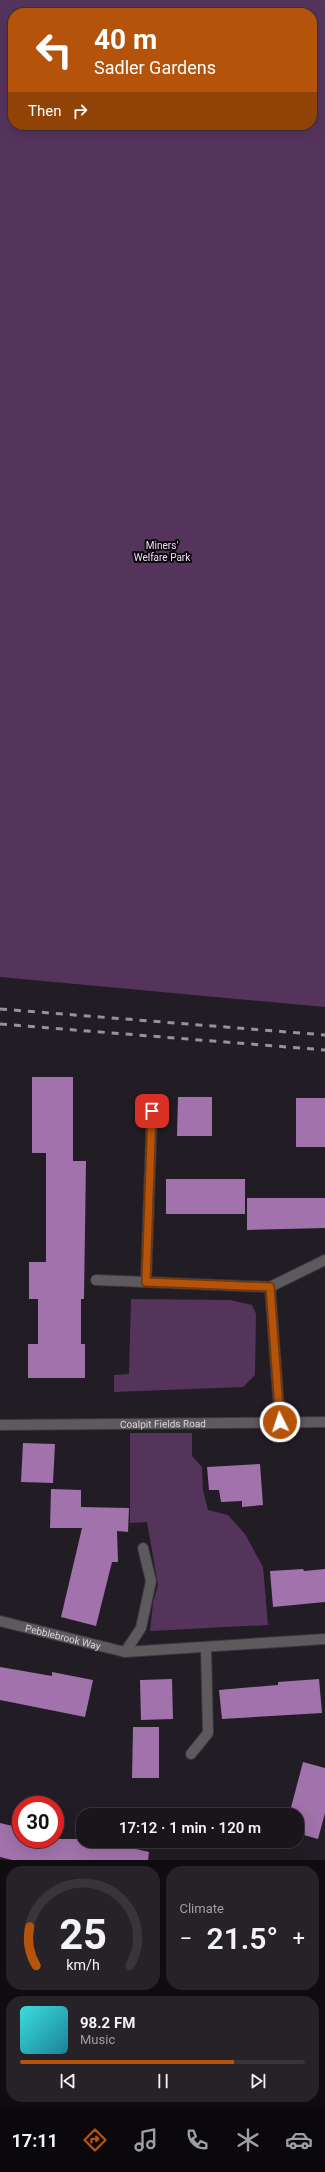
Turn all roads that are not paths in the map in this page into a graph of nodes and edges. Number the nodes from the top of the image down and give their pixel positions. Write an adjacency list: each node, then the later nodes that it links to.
1 (152, 1111): 4 (street)
2 (325, 1260): 5 (street)
3 (96, 1280): 4 (street)
4 (146, 1282): 5 (street)
5 (270, 1287): 6 (street)
6 (280, 1422): 7 (street, Coalpit Fields Road); 8 (street, Coalpit Fields Road)
7 (325, 1422)
8 (0, 1425)
9 (143, 1548): 13 (street)
10 (0, 1621): 13 (street, Pebblebrook Way)
11 (325, 1639): 12 (street, Pebblebrook Way)
12 (206, 1648): 13 (street, Pebblebrook Way); 14 (street)
13 (125, 1652)
14 (191, 1754)

